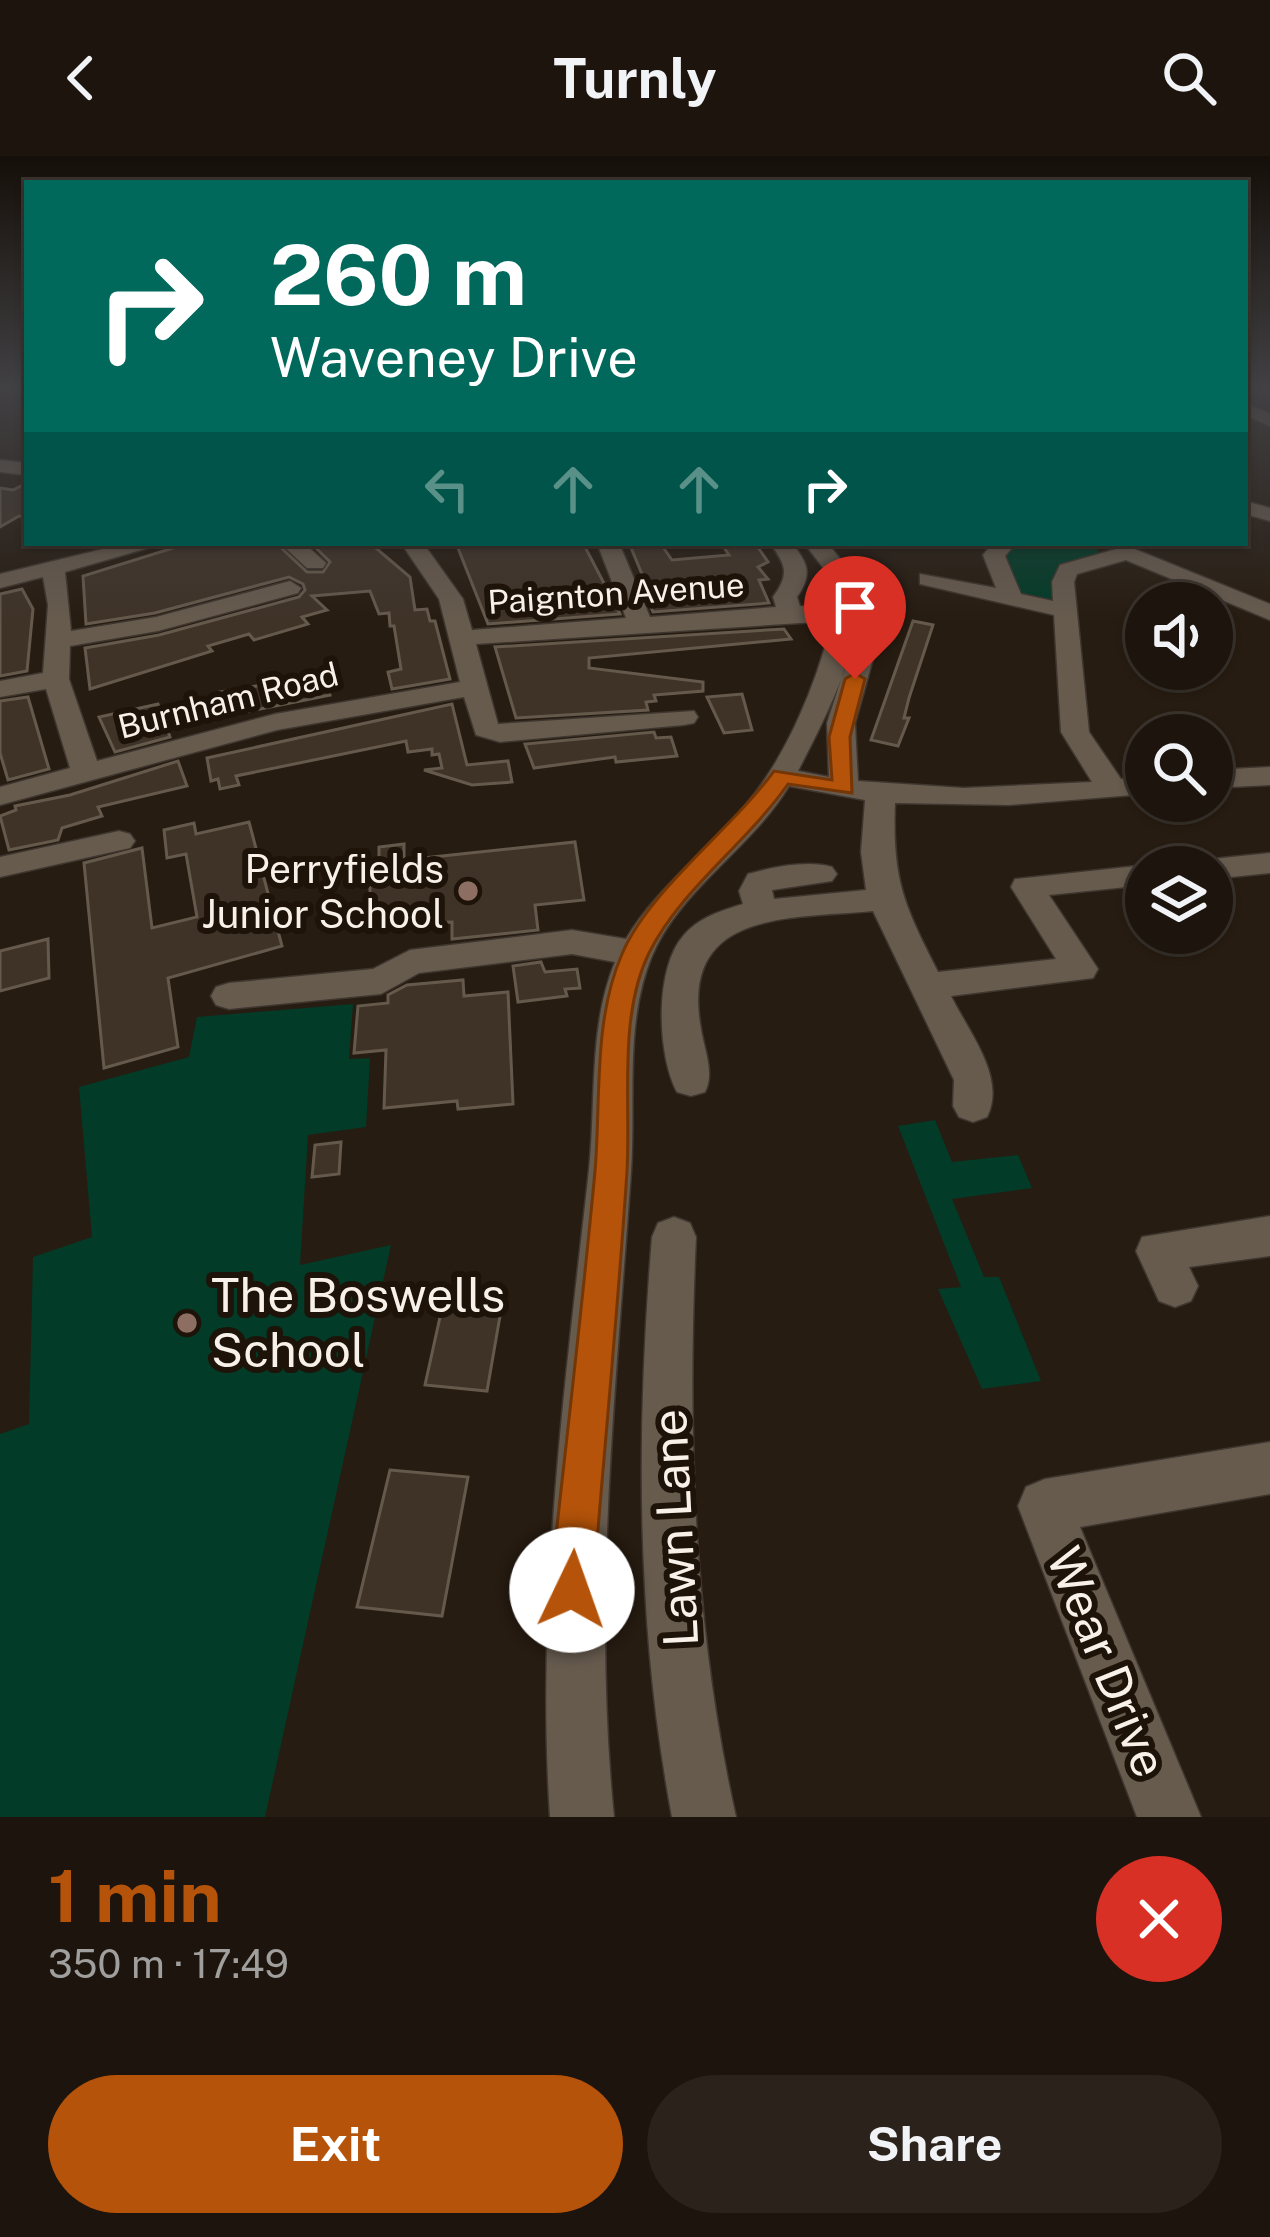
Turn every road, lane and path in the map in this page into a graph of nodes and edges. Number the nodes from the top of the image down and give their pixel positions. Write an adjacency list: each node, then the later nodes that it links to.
1 (142, 546): 11 (street)
2 (295, 546): 10 (street)
3 (414, 546): 21 (street)
4 (609, 546): 20 (street)
5 (783, 546): 17 (street)
6 (816, 546): 19 (street)
7 (1002, 546): 15 (street)
8 (1105, 546): 9 (street)
9 (1127, 554): 16 (street); 18 (street)
10 (315, 563)
11 (53, 568): 13 (street); 22 (street)
12 (928, 578): 15 (street)
13 (0, 581)
14 (290, 588): 22 (street)
15 (1011, 598): 16 (street)
16 (1065, 611): 33 (street)
17 (790, 613): 19 (street, Paignton Avenue); 20 (street, Paignton Avenue)
18 (1270, 613)
19 (858, 620): 28 (street, Lawn Lane); 32 (street)
20 (640, 624): 21 (street, Paignton Avenue)
21 (464, 638): 24 (street)
22 (57, 641): 23 (street)
23 (56, 679): 25 (street); 27 (street)
24 (475, 687): 26 (street); 27 (street, Burnham Road)
25 (0, 688)
26 (684, 717)
27 (86, 772): 35 (street, Burnham Road)
28 (782, 776): 32 (street); 44 (street, Lawn Lane)
29 (1270, 776): 30 (street)
30 (1233, 777)
31 (1125, 788): 33 (street)
32 (844, 789): 34 (street)
33 (1114, 789): 34 (street)
34 (880, 795): 42 (street)
35 (0, 796)
36 (119, 841): 38 (street)
37 (1270, 863): 39 (street)
38 (0, 867)
39 (1233, 867)
40 (821, 874): 43 (street)
41 (1125, 877): 45 (street)
42 (884, 899): 43 (street); 45 (street)
43 (762, 913): 47 (street)
44 (635, 953): 46 (street); 53 (street, Lawn Lane)
45 (929, 986): 48 (street)
46 (229, 995)
47 (692, 1081)
48 (973, 1106)
49 (1270, 1236): 51 (street)
50 (674, 1237): 54 (street, Lawn Lane)
51 (1175, 1286)
52 (1270, 1468): 55 (street, Wear Drive)
53 (582, 1817)
54 (704, 1817)
55 (1169, 1817)

